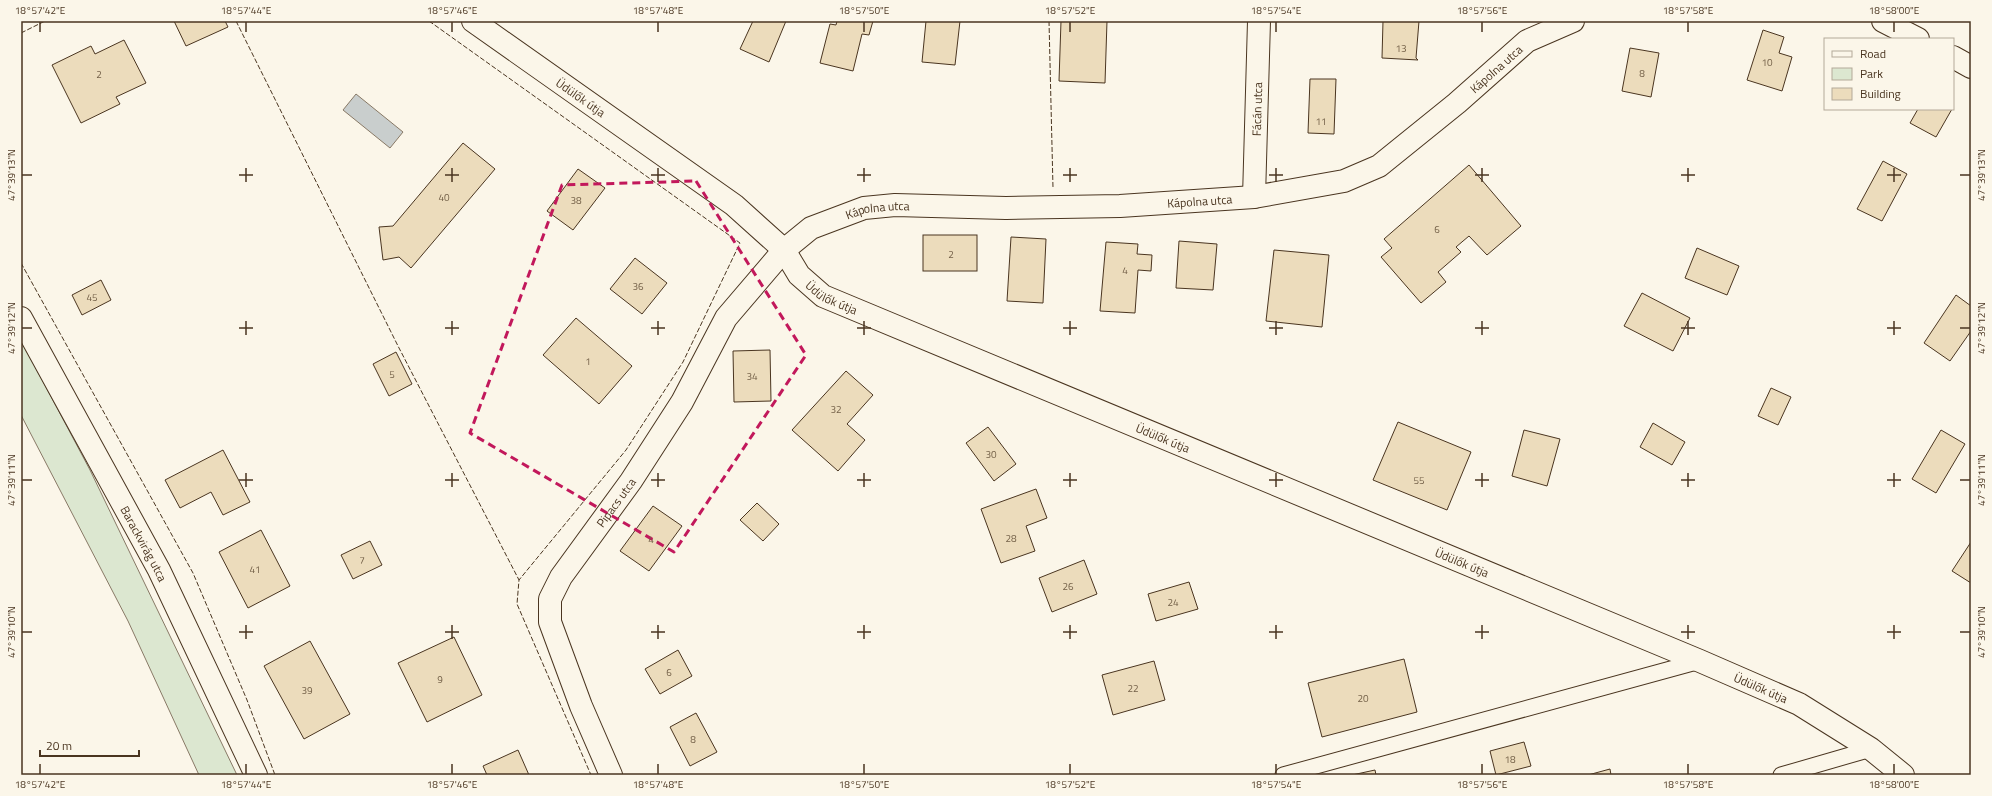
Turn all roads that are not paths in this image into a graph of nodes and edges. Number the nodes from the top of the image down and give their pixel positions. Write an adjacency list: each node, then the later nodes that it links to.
1 (473, 21): 10 (street, Üdülők útja)
2 (1259, 21): 9 (street, Fácán utca)
3 (1573, 21): 5 (street, Kápolna utca)
4 (1883, 21): 6 (street)
5 (1529, 31): 9 (street, Kápolna utca)
6 (1916, 38)
7 (1954, 58): 8 (street)
8 (1971, 67)
9 (1254, 197): 10 (street, Kápolna utca)
10 (784, 250): 12 (street, Üdülők útja); 15 (street, Pipacs utca)
11 (21, 318): 14 (street, Barackvirág utca)
12 (1700, 661): 13 (street, Üdülők útja); 16 (lane)
13 (1871, 749): 17 (lane); 18 (street, Üdülők útja)
14 (256, 775)
15 (611, 775)
16 (1283, 775)
17 (1781, 775)
18 (1903, 775)

